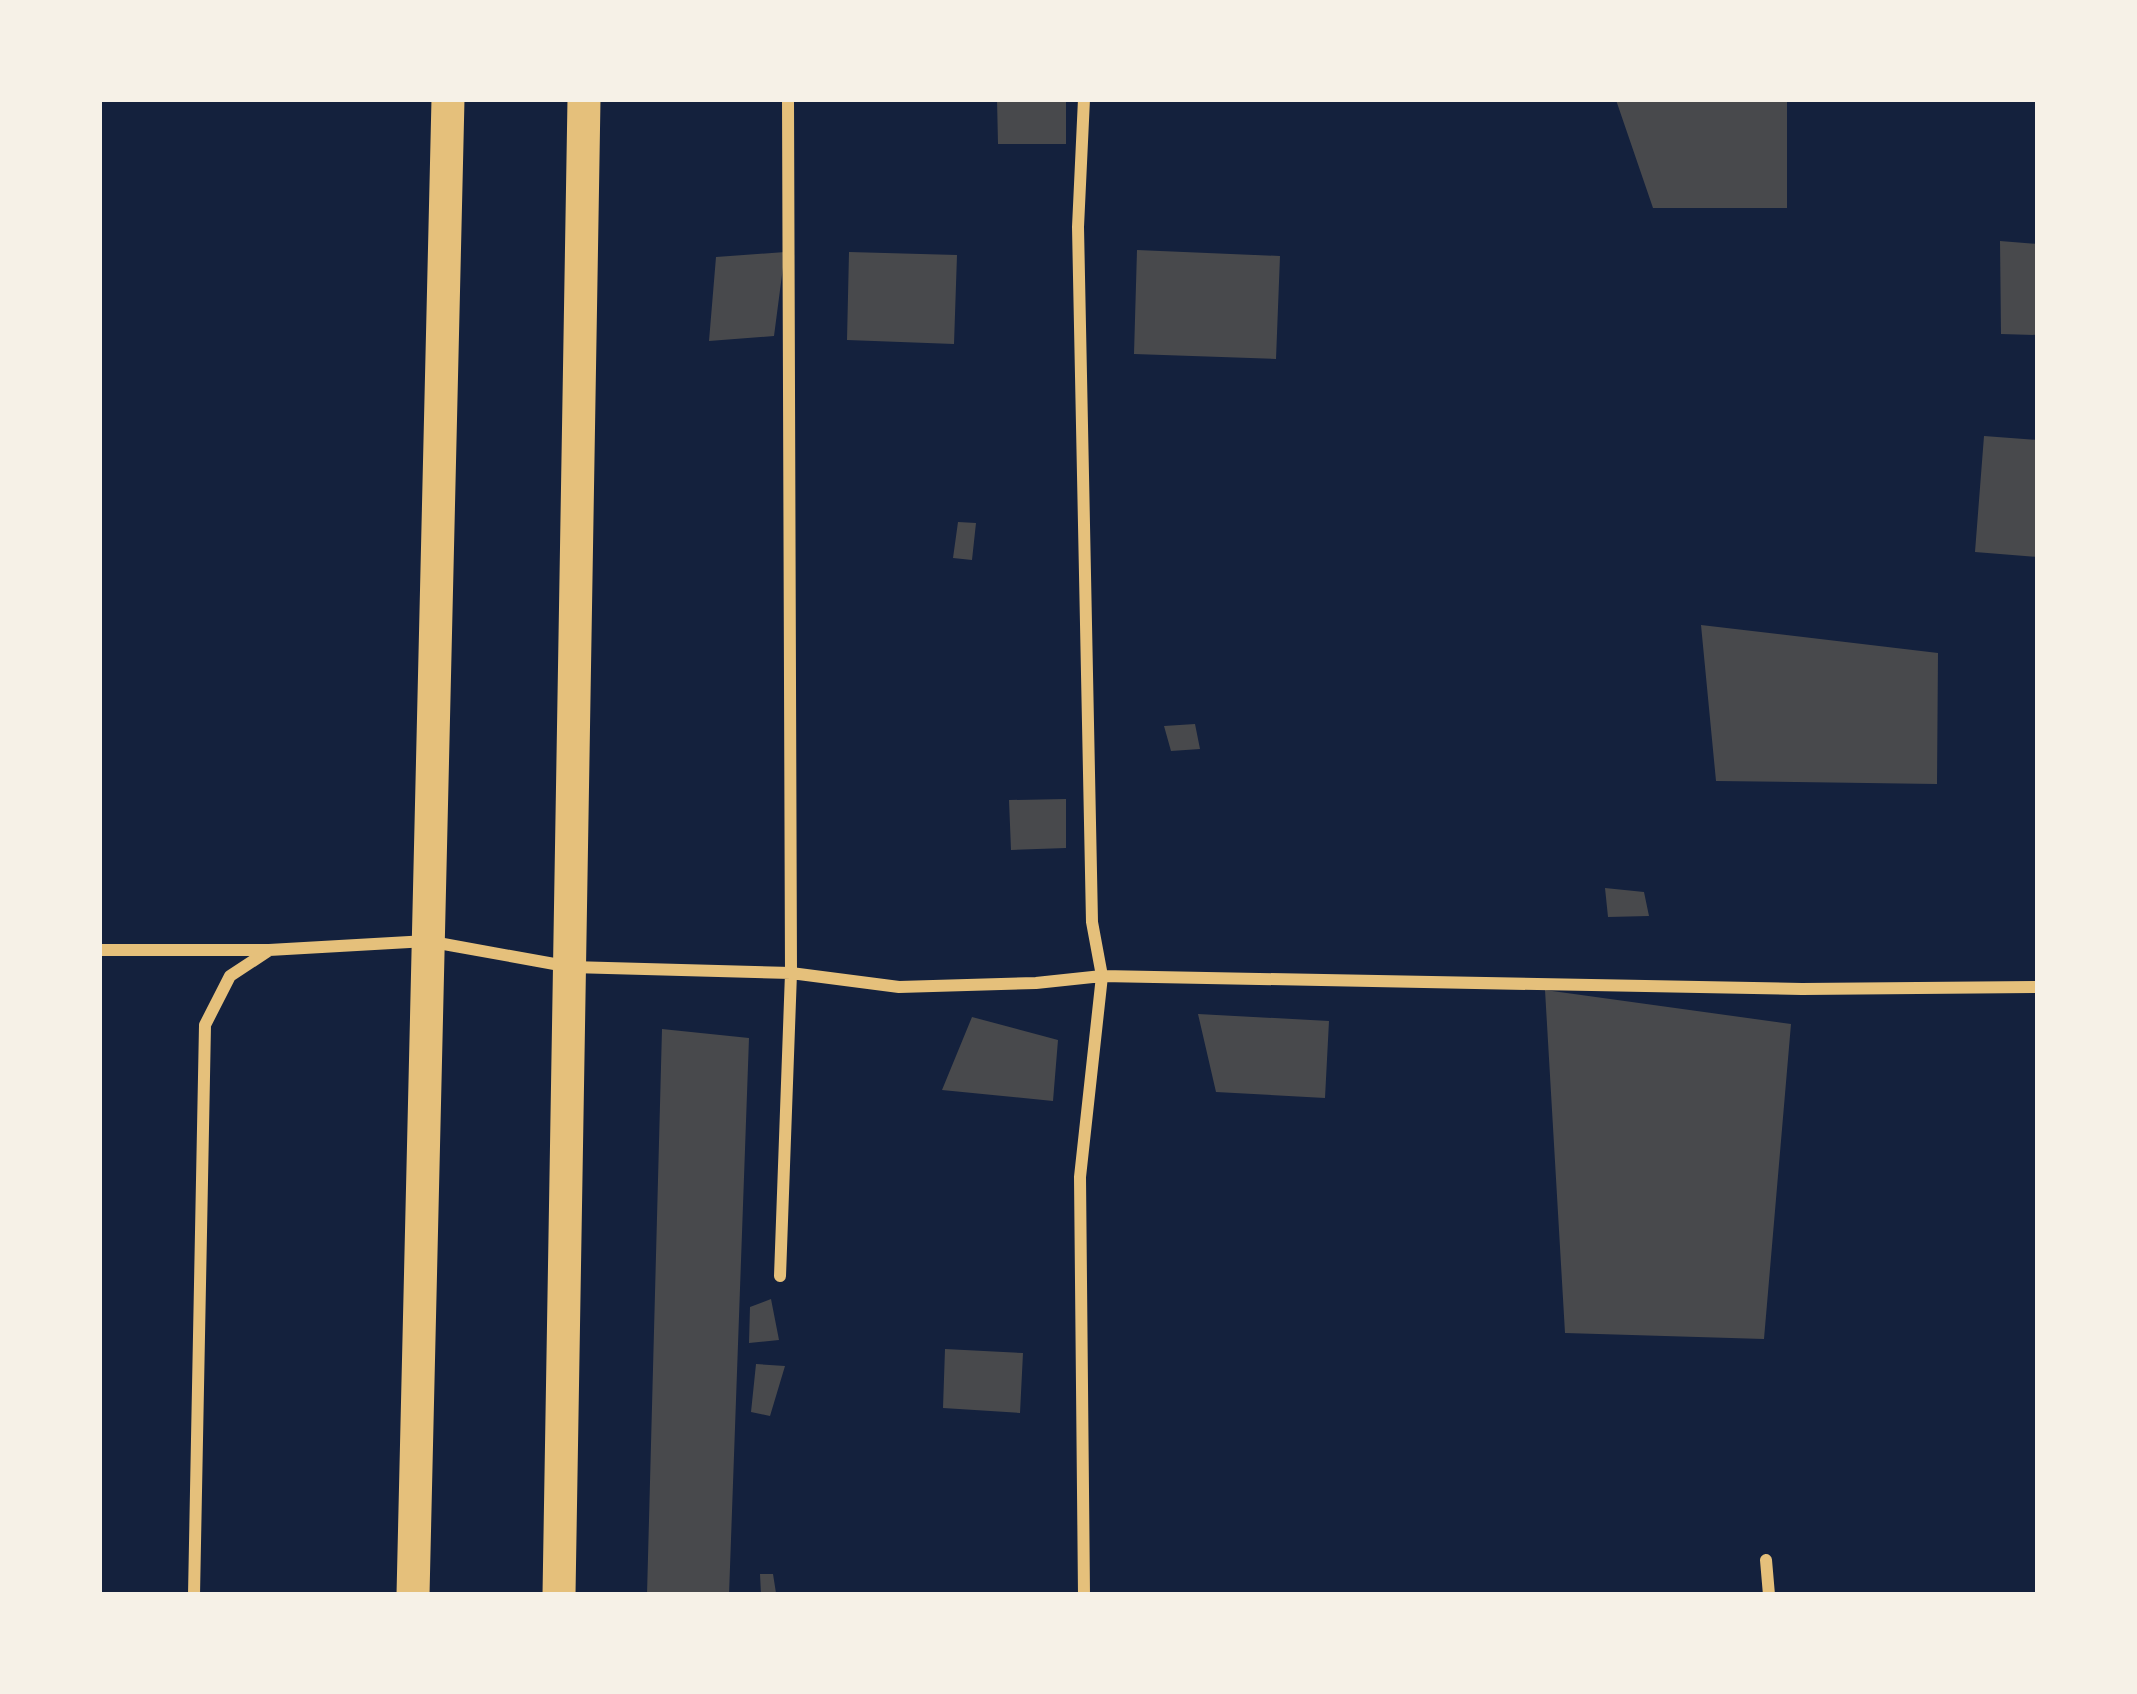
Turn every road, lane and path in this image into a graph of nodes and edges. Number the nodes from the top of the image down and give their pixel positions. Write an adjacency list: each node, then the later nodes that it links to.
1 (448, 99): 5 (highway)
2 (584, 99): 8 (highway)
3 (788, 99): 9 (street)
4 (1084, 99): 10 (street)
5 (427, 941): 7 (street); 8 (street); 15 (highway)
6 (99, 950): 7 (street)
7 (269, 950): 14 (street)
8 (571, 967): 9 (street); 16 (highway)
9 (791, 973): 10 (street); 12 (street)
10 (1102, 976): 11 (street); 17 (street)
11 (2038, 987)
12 (780, 1276)
13 (1766, 1560): 18 (street)
14 (194, 1595)
15 (412, 1595)
16 (559, 1595)
17 (1084, 1595)
18 (1769, 1595)

